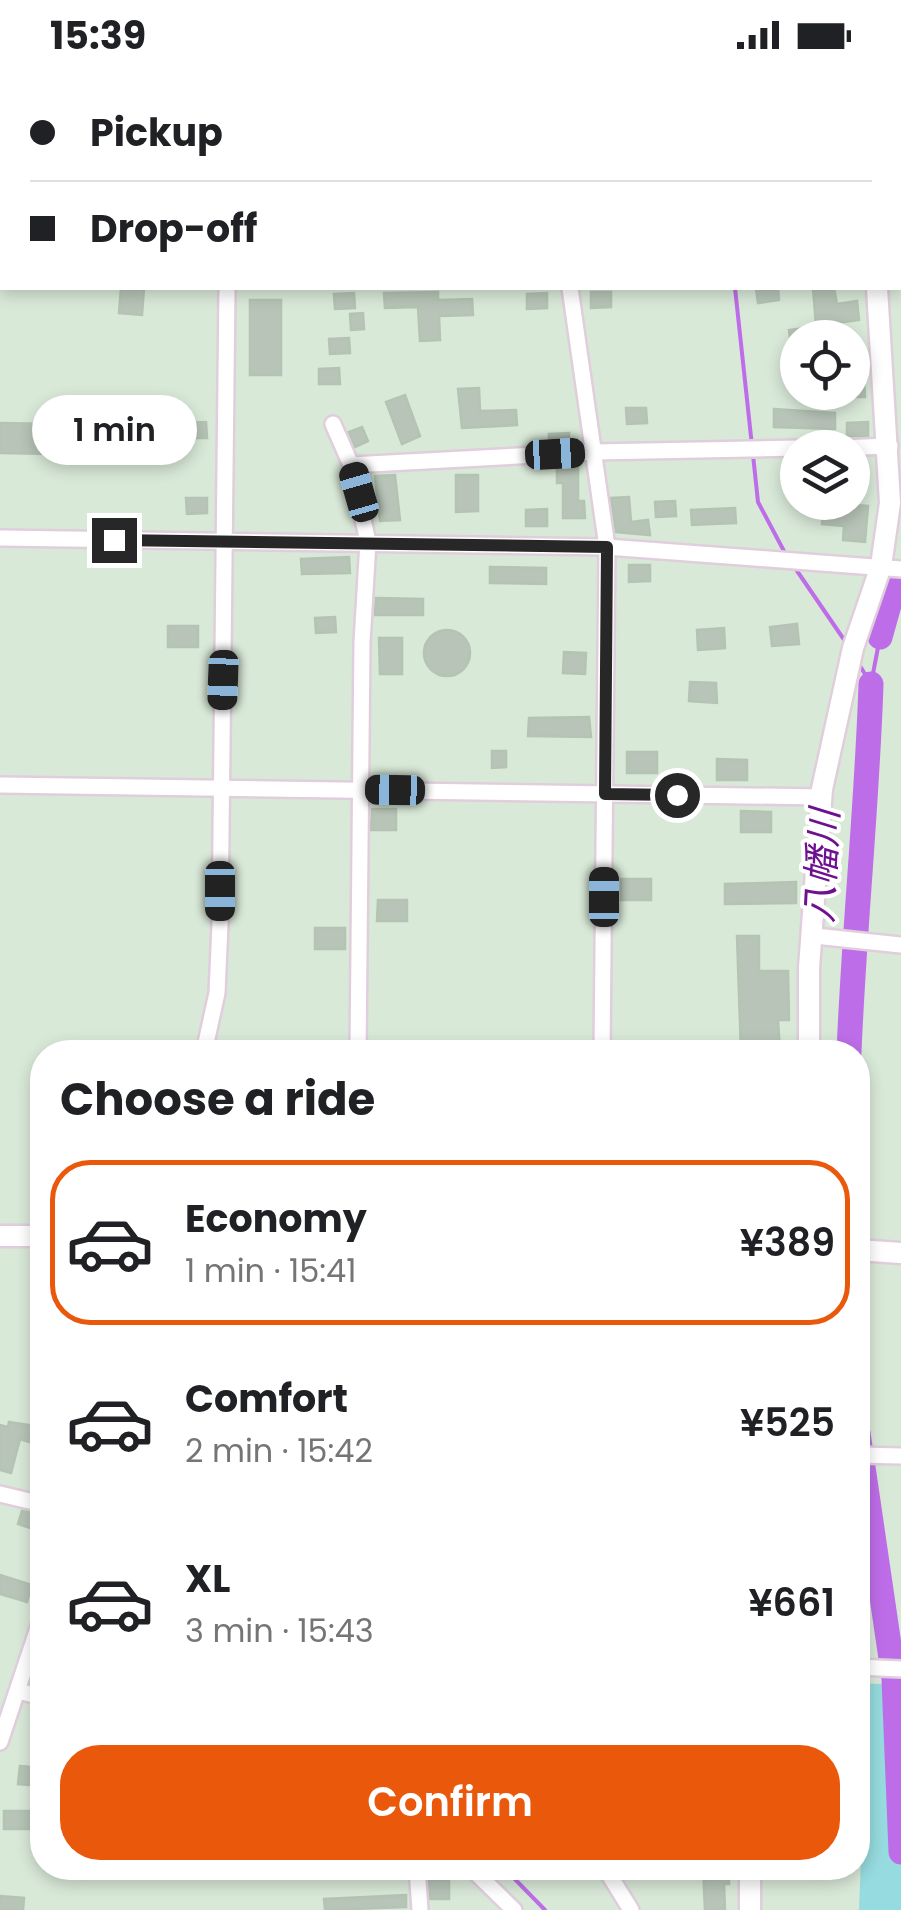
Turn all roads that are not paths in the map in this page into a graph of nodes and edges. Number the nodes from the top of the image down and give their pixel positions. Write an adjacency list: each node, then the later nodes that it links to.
1 (227, 290): 11 (street)
2 (570, 290): 8 (street)
3 (877, 290): 5 (street)
4 (333, 424): 9 (street)
5 (890, 446): 6 (street); 14 (street)
6 (870, 447)
7 (780, 448): 8 (street)
8 (594, 452): 9 (street); 13 (street)
9 (351, 465): 12 (street)
10 (0, 538): 11 (street)
11 (227, 542): 12 (street); 16 (street)
12 (368, 542): 13 (street); 17 (street)
13 (607, 547): 14 (street); 18 (street)
14 (891, 568): 19 (street)
15 (0, 785): 16 (street)
16 (220, 788): 17 (street); 22 (street)
17 (360, 789): 18 (street); 23 (street)
18 (605, 794): 19 (street); 24 (street)
19 (822, 797): 20 (street)
20 (815, 936): 21 (street); 25 (street)
21 (901, 945)
22 (207, 1040)
23 (358, 1040)
24 (602, 1040)
25 (809, 1040)
26 (0, 1236): 27 (street)
27 (30, 1236)
28 (870, 1251): 29 (street)
29 (901, 1254)
30 (870, 1455): 31 (street)
31 (901, 1456)
32 (0, 1494): 33 (street)
33 (30, 1501)
34 (30, 1654): 37 (street)
35 (870, 1668): 36 (street)
36 (901, 1668)
37 (18, 1691): 38 (street); 39 (street)
38 (30, 1694)
39 (0, 1742)
40 (418, 1880): 44 (street)
41 (483, 1880): 45 (street)
42 (612, 1880): 46 (street)
43 (750, 1880): 47 (street)
44 (420, 1910)
45 (514, 1910)
46 (631, 1910)
47 (750, 1910)

